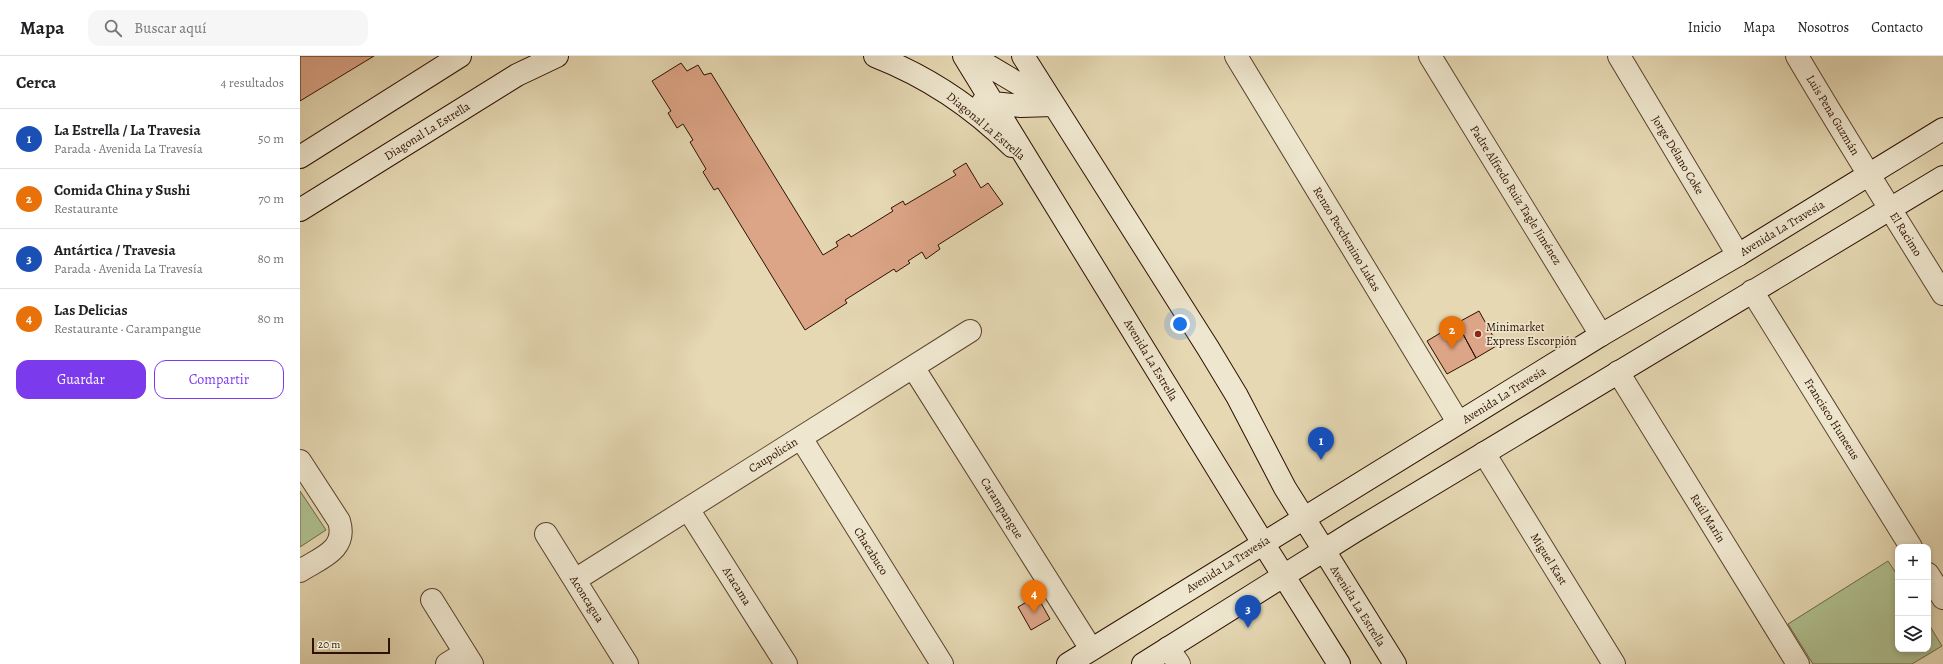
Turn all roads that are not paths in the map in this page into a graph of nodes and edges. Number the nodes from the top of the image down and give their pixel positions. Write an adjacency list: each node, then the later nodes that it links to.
1 (460, 56): 15 (street)
2 (557, 56): 20 (street, Diagonal La Estrella)
3 (875, 56): 11 (street, Diagonal La Estrella)
4 (964, 56): 12 (street, Avenida La Estrella)
5 (972, 56): 13 (street)
6 (1022, 56): 13 (street, Avenida La Estrella)
7 (1236, 56): 28 (street, Renzo Pecchenino Lukas)
8 (1430, 56): 25 (street, Padre Alfredo Ruiz Tagle Jiménez)
9 (1619, 56): 21 (street, Jorge Délano Coke)
10 (1797, 56): 17 (street, Luis Pena Guzmán)
11 (946, 92): 12 (street); 16 (street, Diagonal La Estrella)
12 (994, 104): 13 (street); 16 (street, Avenida La Estrella)
13 (1053, 105): 33 (street, Avenida La Estrella)
14 (1943, 130): 17 (street, Avenida La Travesía)
15 (300, 157)
16 (1032, 166): 35 (street, Avenida La Estrella)
17 (1870, 174): 19 (street, El Racimo); 21 (street, Avenida La Travesía)
18 (1943, 176): 19 (street)
19 (1890, 208): 22 (street); 23 (street, El Racimo)
20 (300, 210)
21 (1738, 255): 25 (street, Avenida La Travesía)
22 (1752, 292): 27 (street); 36 (street, Francisco Huneeus)
23 (1943, 294)
24 (970, 331): 26 (street, Caupolicán)
25 (1601, 335): 28 (street, Avenida La Travesía)
26 (913, 367): 29 (street, Caupolicán); 44 (street, Carampangue)
27 (1618, 372): 30 (street); 55 (street, Raúl Marín)
28 (1458, 422): 33 (street, Avenida La Travesía)
29 (801, 438): 32 (street, Caupolicán); 49 (street, Chacabuco)
30 (1484, 453): 37 (street); 54 (street, Miguel Kast)
31 (300, 461): 38 (street)
32 (688, 509): 41 (street, Caupolicán); 48 (street, Atacama)
33 (1303, 518): 35 (street, Avenida La Travesía); 37 (street, Avenida La Estrella)
34 (546, 534): 41 (street, Aconcagua)
35 (1263, 543): 39 (street, Avenida La Estrella); 44 (street, Avenida La Travesía)
36 (1909, 544)
37 (1323, 550): 39 (street); 53 (street, Avenida La Estrella)
38 (300, 571)
39 (1283, 575): 45 (street); 52 (street, Avenida La Estrella)
40 (1931, 579): 42 (street)
41 (575, 580): 47 (street, Aconcagua)
42 (1943, 598)
43 (432, 600): 46 (street)
44 (1091, 649): 50 (street, Avenida La Travesía)
45 (1174, 656): 51 (street)
46 (461, 660)
47 (627, 664)
48 (786, 664)
49 (942, 664)
50 (1068, 664)
51 (1143, 664)
52 (1339, 664)
53 (1395, 664)
54 (1614, 664)
55 (1798, 664)

